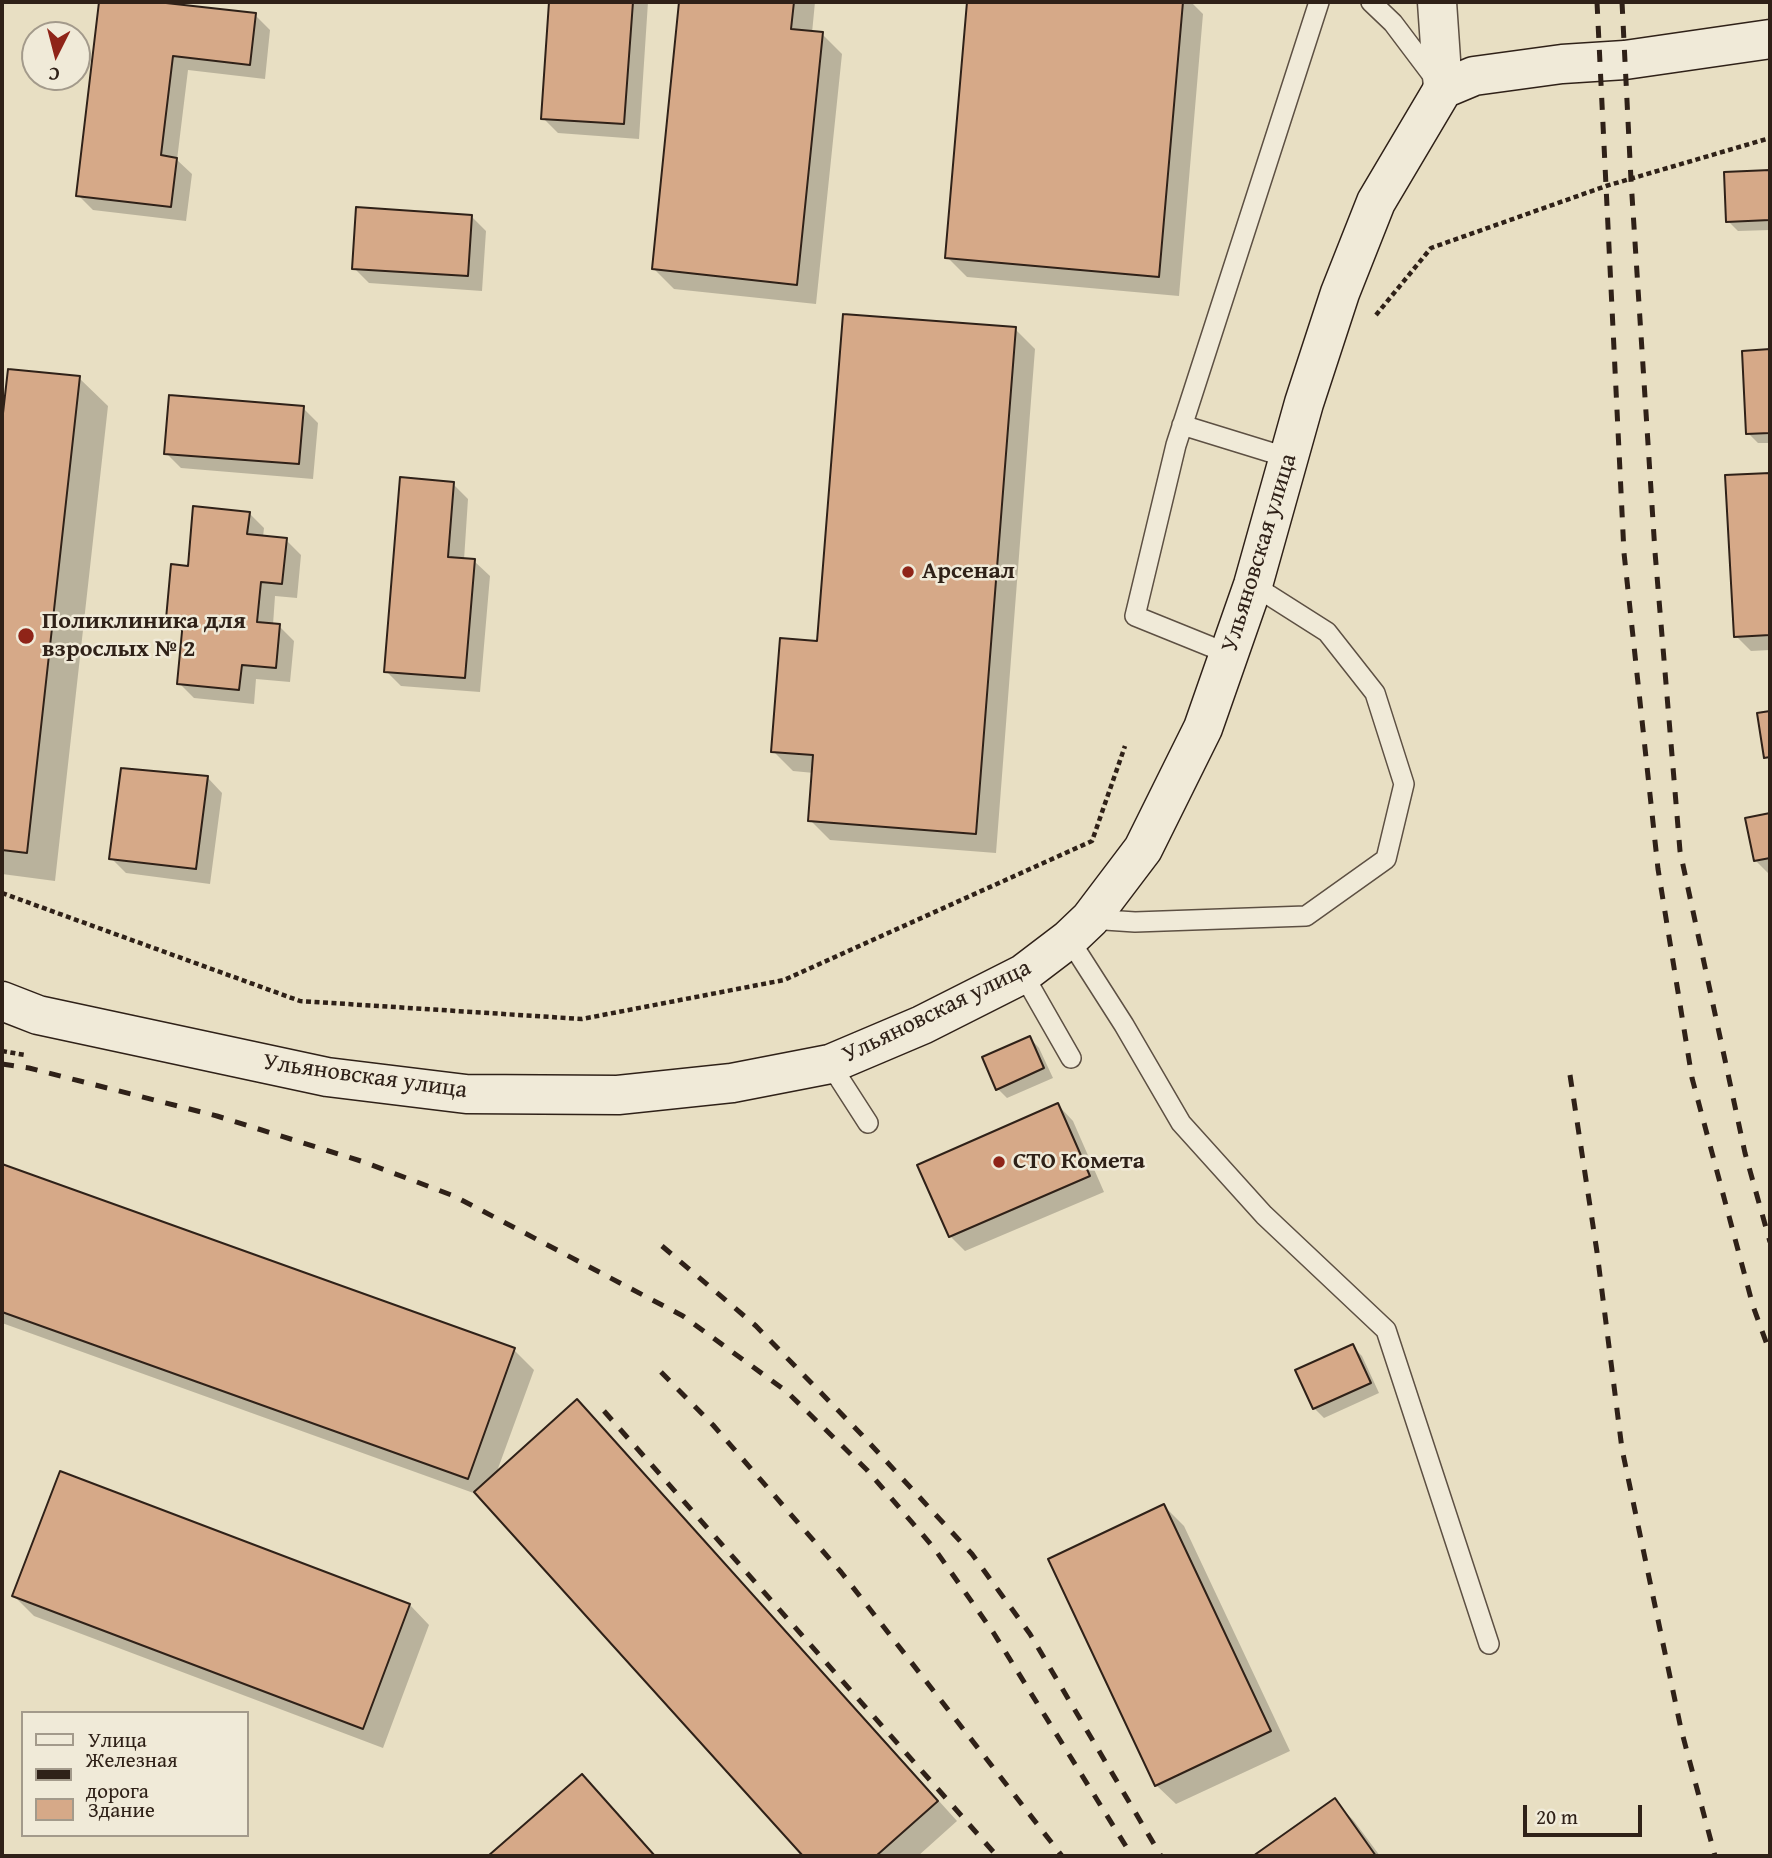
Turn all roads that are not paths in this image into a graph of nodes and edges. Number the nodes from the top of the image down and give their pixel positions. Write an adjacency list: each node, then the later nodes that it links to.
1 (1319, 2): 6 (lane)
2 (1371, 2): 5 (lane)
3 (1437, 2): 5 (main road)
4 (1770, 39): 5 (main road)
5 (1443, 89): 7 (main road, Ульяновская улица)
6 (1182, 425): 7 (lane); 9 (lane)
7 (1289, 458): 8 (main road, Ульяновская улица)
8 (1253, 585): 9 (main road, Ульяновская улица); 10 (lane)
9 (1229, 654): 10 (main road, Ульяновская улица)
10 (1080, 929): 11 (main road, Ульяновская улица); 16 (lane)
11 (1023, 974): 13 (lane); 14 (main road, Ульяновская улица)
12 (2, 1001): 14 (main road, Ульяновская улица)
13 (1071, 1058)
14 (830, 1063): 15 (lane)
15 (869, 1123)
16 (1489, 1644)

